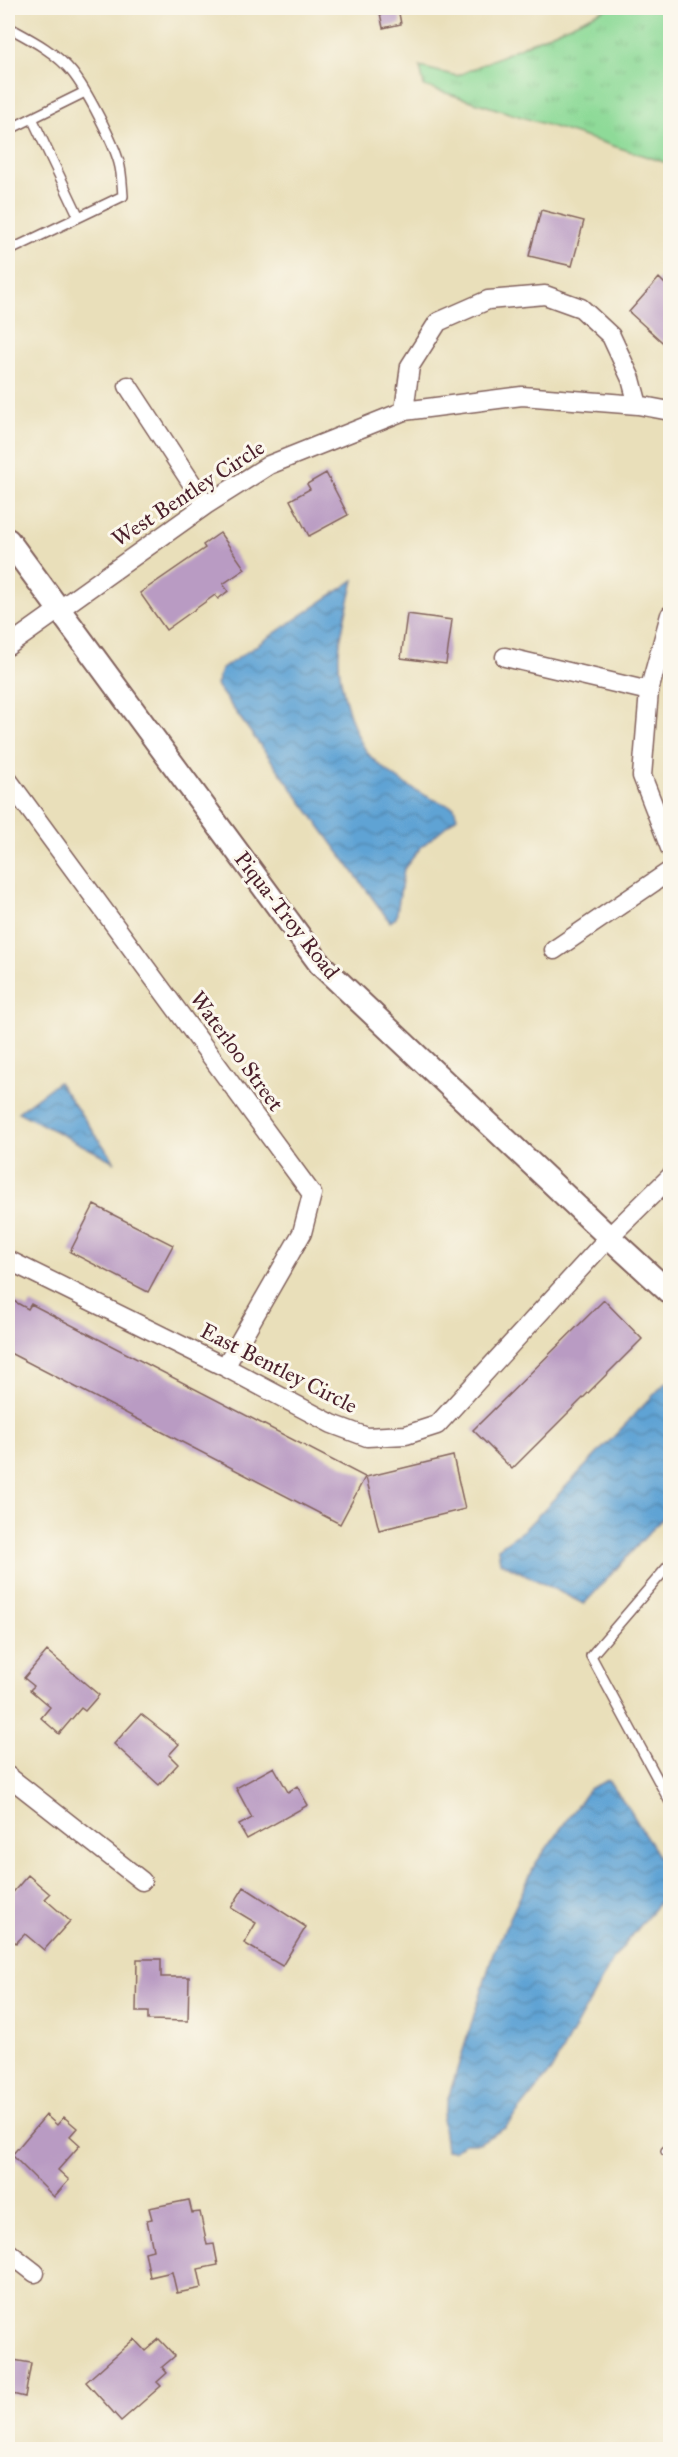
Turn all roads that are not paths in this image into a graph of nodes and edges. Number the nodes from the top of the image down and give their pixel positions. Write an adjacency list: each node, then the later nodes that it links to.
1 (8, 27): 2 (lane)
2 (85, 92): 3 (lane); 5 (lane)
3 (32, 118): 4 (lane); 5 (lane)
4 (8, 130)
5 (79, 217): 6 (lane)
6 (8, 251)
7 (128, 386): 11 (street)
8 (638, 405): 9 (street, West Bentley Circle); 9 (street); 10 (street, West Bentley Circle)
9 (404, 411): 11 (street, West Bentley Circle)
10 (670, 411)
11 (206, 505): 13 (street, West Bentley Circle)
12 (8, 540): 13 (street, Piqua-Troy Road)
13 (58, 608): 15 (street); 23 (street, Piqua-Troy Road)
14 (670, 615): 17 (street)
15 (8, 646)
16 (505, 657): 17 (street)
17 (649, 691): 19 (street)
18 (8, 780): 26 (street, Waterloo Street)
19 (670, 848)
20 (670, 871): 21 (street)
21 (554, 950)
22 (670, 1177): 23 (street)
23 (609, 1237): 25 (street, Piqua-Troy Road); 26 (street, East Bentley Circle)
24 (8, 1260): 26 (street, East Bentley Circle)
25 (670, 1293)
26 (225, 1367)
27 (670, 1564): 29 (lane)
28 (8, 1776): 30 (street)
29 (670, 1802)
30 (142, 1881)
31 (8, 2252): 32 (street)
32 (35, 2273)

